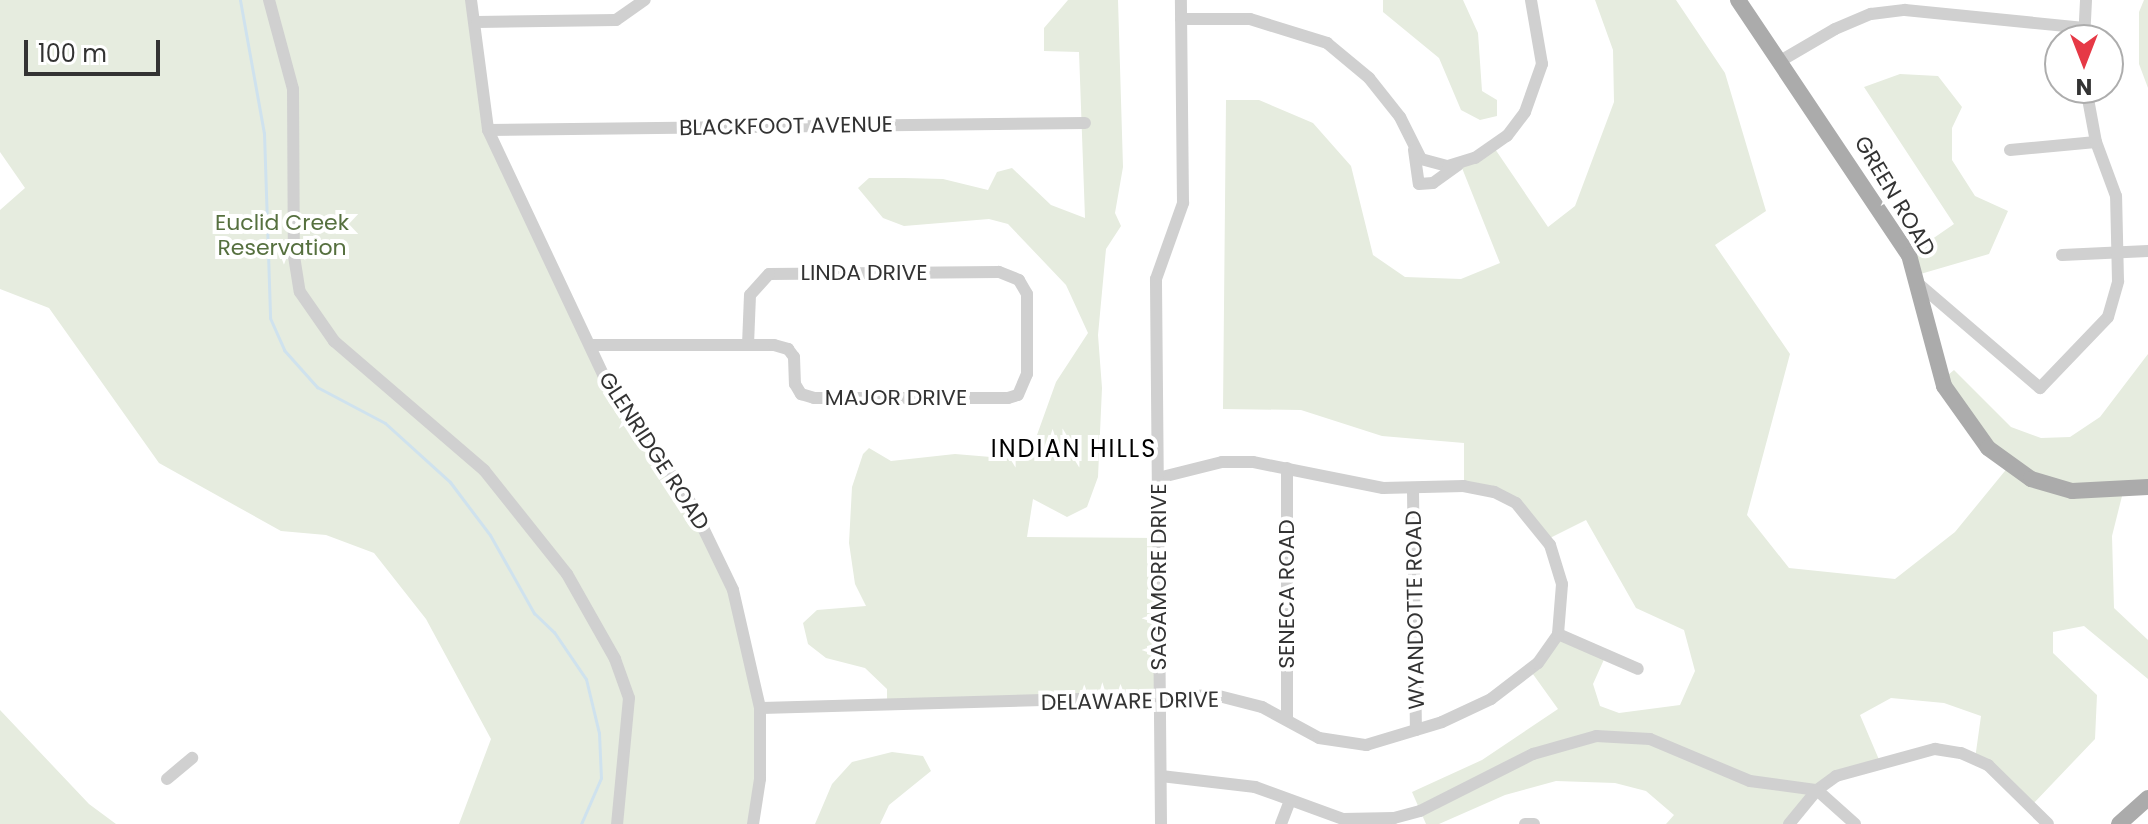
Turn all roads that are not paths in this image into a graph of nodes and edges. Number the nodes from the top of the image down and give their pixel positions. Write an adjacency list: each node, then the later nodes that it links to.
1 (269, 0): 43 (street)
2 (471, 0): 9 (street, GLENRIDGE ROAD)
3 (645, 0): 9 (street)
4 (1181, 0): 8 (street, SAGAMORE DRIVE)
5 (1531, 0): 19 (street)
6 (1738, 0): 12 (main road, GREEN ROAD)
7 (2086, 0): 10 (street)
8 (1181, 19): 17 (street); 28 (street, SAGAMORE DRIVE)
9 (477, 22): 15 (street, GLENRIDGE ROAD)
10 (2085, 24)
11 (2044, 29): 12 (street)
12 (1782, 60): 23 (main road, GREEN ROAD)
13 (2089, 104): 16 (street)
14 (1085, 123): 15 (street, BLACKFOOT AVENUE)
15 (488, 130): 25 (street, GLENRIDGE ROAD)
16 (2096, 142): 18 (street); 21 (street)
17 (1414, 150): 19 (street); 19 (street)
18 (2010, 150)
19 (1454, 164)
20 (2148, 251): 21 (street)
21 (2118, 252): 22 (street); 23 (street)
22 (2062, 255)
23 (1921, 286): 29 (main road, GREEN ROAD)
24 (748, 344): 25 (street, MAJOR DRIVE); 26 (street, MAJOR DRIVE); 26 (street, LINDA DRIVE)
25 (591, 345): 34 (street, GLENRIDGE ROAD)
26 (998, 398)
27 (1287, 468): 28 (street); 30 (street); 35 (street, SENECA ROAD)
28 (1158, 478): 33 (street, SAGAMORE DRIVE)
29 (2148, 487)
30 (1413, 490): 31 (street); 36 (street, WYANDOTTE ROAD)
31 (1558, 634): 32 (street); 36 (street, DELAWARE DRIVE)
32 (1638, 669)
33 (1159, 700): 34 (street, DELAWARE DRIVE); 35 (street, DELAWARE DRIVE); 38 (street, SAGAMORE DRIVE)
34 (760, 708): 44 (street, GLENRIDGE ROAD)
35 (1287, 720): 36 (street, DELAWARE DRIVE)
36 (1416, 730)
37 (192, 758): 39 (street)
38 (1161, 776): 42 (street); 45 (street, SAGAMORE DRIVE)
39 (167, 779)
40 (1817, 790): 42 (street); 49 (street); 50 (street); 51 (street)
41 (2148, 798): 52 (main road)
42 (1290, 801): 46 (street)
43 (617, 824)
44 (753, 824)
45 (1161, 824)
46 (1281, 824)
47 (1525, 824): 48 (street)
48 (1534, 824)
49 (1789, 824)
50 (1855, 824)
51 (2048, 824)
52 (2119, 824)

